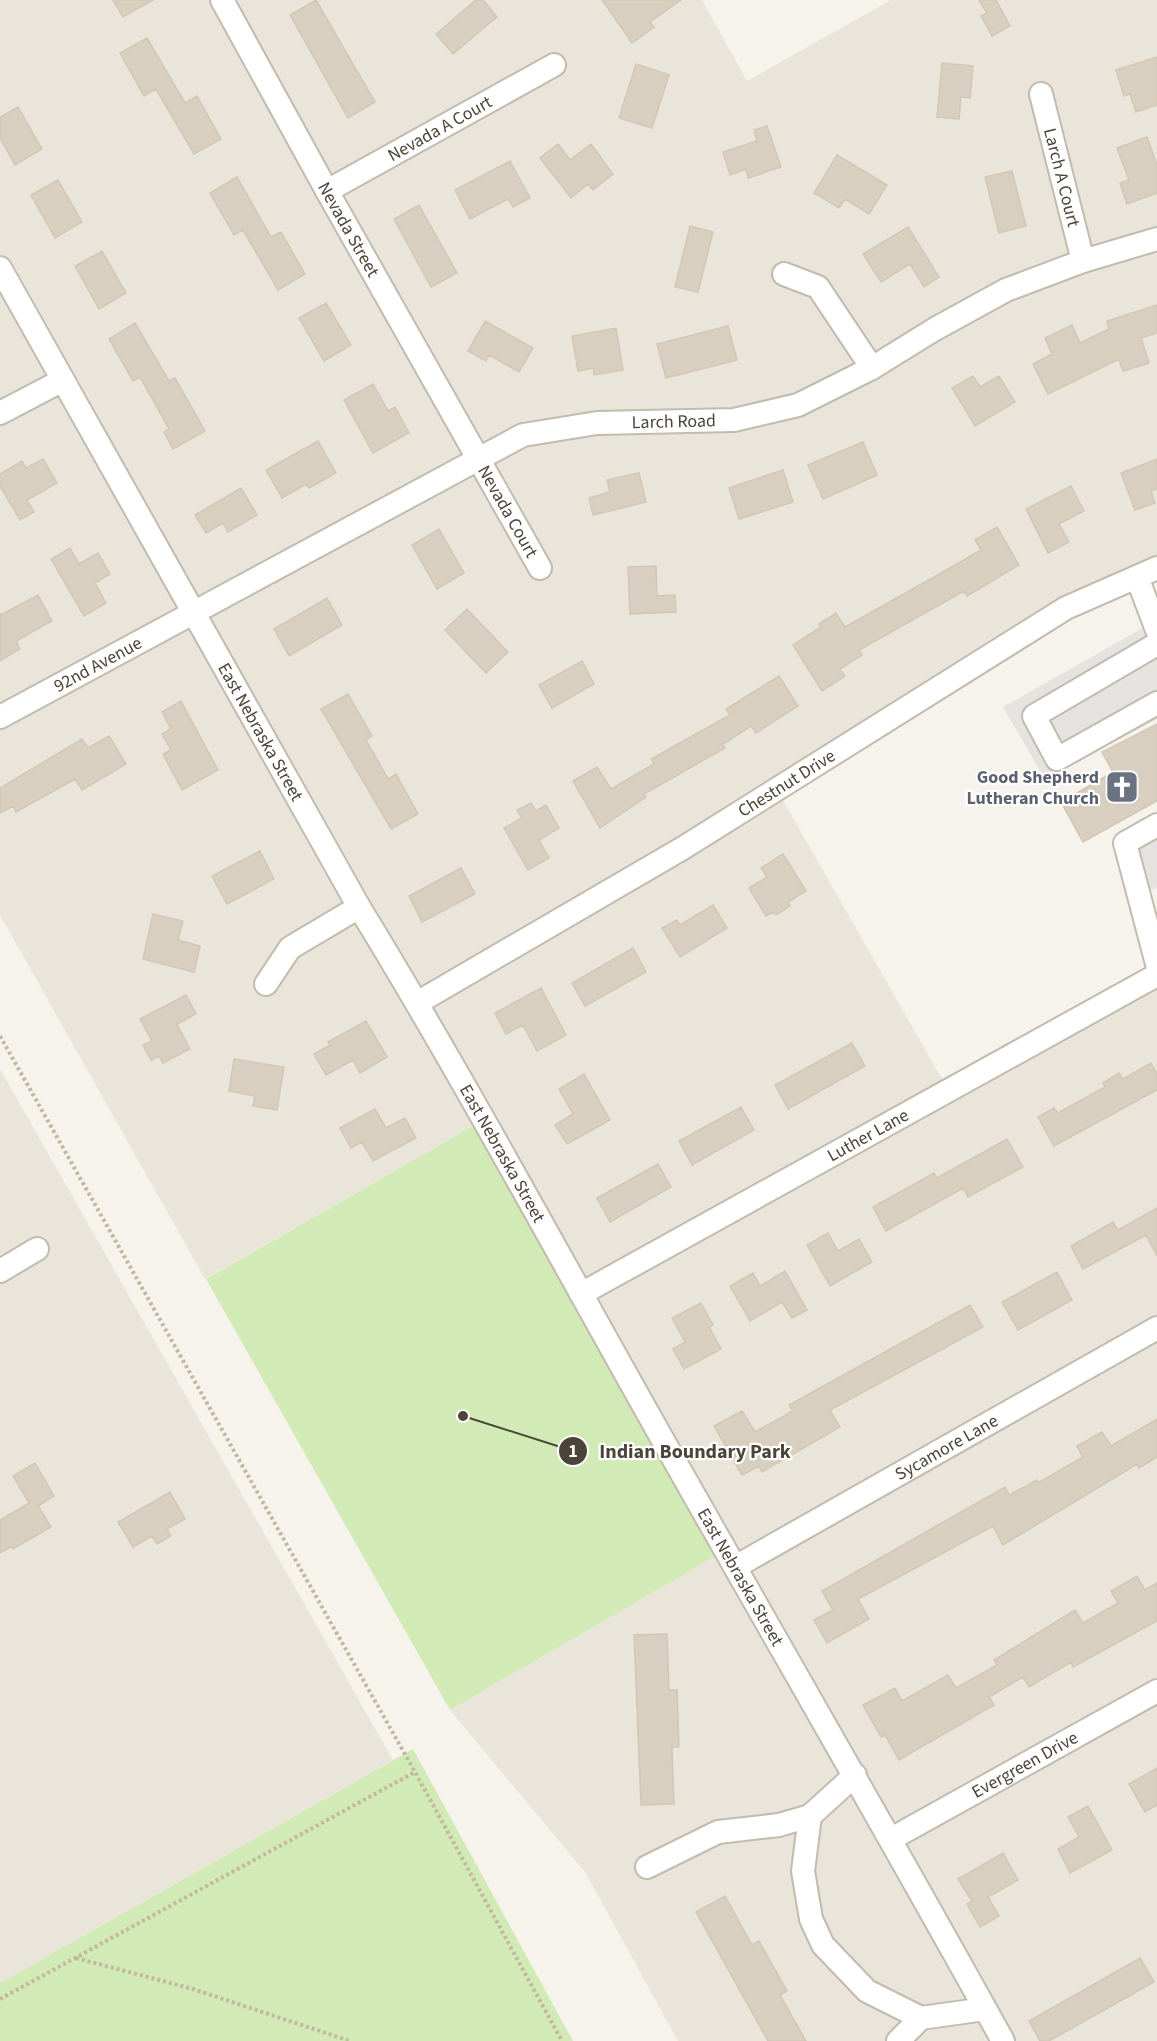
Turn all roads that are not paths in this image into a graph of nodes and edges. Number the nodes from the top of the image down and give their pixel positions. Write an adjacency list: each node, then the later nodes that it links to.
1 (222, 0): 4 (street, Nevada Street)
2 (554, 65): 4 (street, Nevada A Court)
3 (1041, 94): 6 (street, Larch A Court)
4 (327, 191): 12 (street, Nevada Street)
5 (1157, 239): 6 (street, Larch Road)
6 (1083, 261): 9 (street, Larch Road)
7 (0, 268): 10 (street, East Nebraska Street)
8 (784, 274): 9 (street)
9 (872, 368): 12 (street, Larch Road)
10 (63, 380): 11 (street); 15 (street, East Nebraska Street)
11 (0, 413)
12 (479, 456): 13 (street, Nevada Court); 15 (street, Larch Road)
13 (540, 567)
14 (1147, 572): 16 (street); 26 (street, Chestnut Drive)
15 (194, 611): 19 (street, 92nd Avenue); 22 (street, East Nebraska Street)
16 (1157, 630)
17 (1157, 644): 18 (street)
18 (1157, 703)
19 (0, 717)
20 (1157, 825): 21 (street)
21 (1148, 887): 23 (street)
22 (359, 907): 25 (street); 26 (street, East Nebraska Street)
23 (1157, 964)
24 (1157, 975): 29 (street, Luther Lane)
25 (267, 984)
26 (417, 1003): 29 (street, East Nebraska Street)
27 (37, 1249): 28 (street)
28 (0, 1271)
29 (581, 1294): 31 (street, East Nebraska Street)
30 (1157, 1328): 31 (street, Sycamore Lane)
31 (735, 1567): 33 (street, East Nebraska Street)
32 (1157, 1691): 35 (street, Evergreen Drive)
33 (855, 1775): 34 (street); 35 (street, East Nebraska Street)
34 (810, 1816): 36 (street); 38 (street)
35 (891, 1839): 37 (street, East Nebraska Street)
36 (646, 1867)
37 (985, 2009): 38 (street); 40 (street, East Nebraska Street)
38 (921, 2018): 39 (street)
39 (898, 2041)
40 (1003, 2041)

